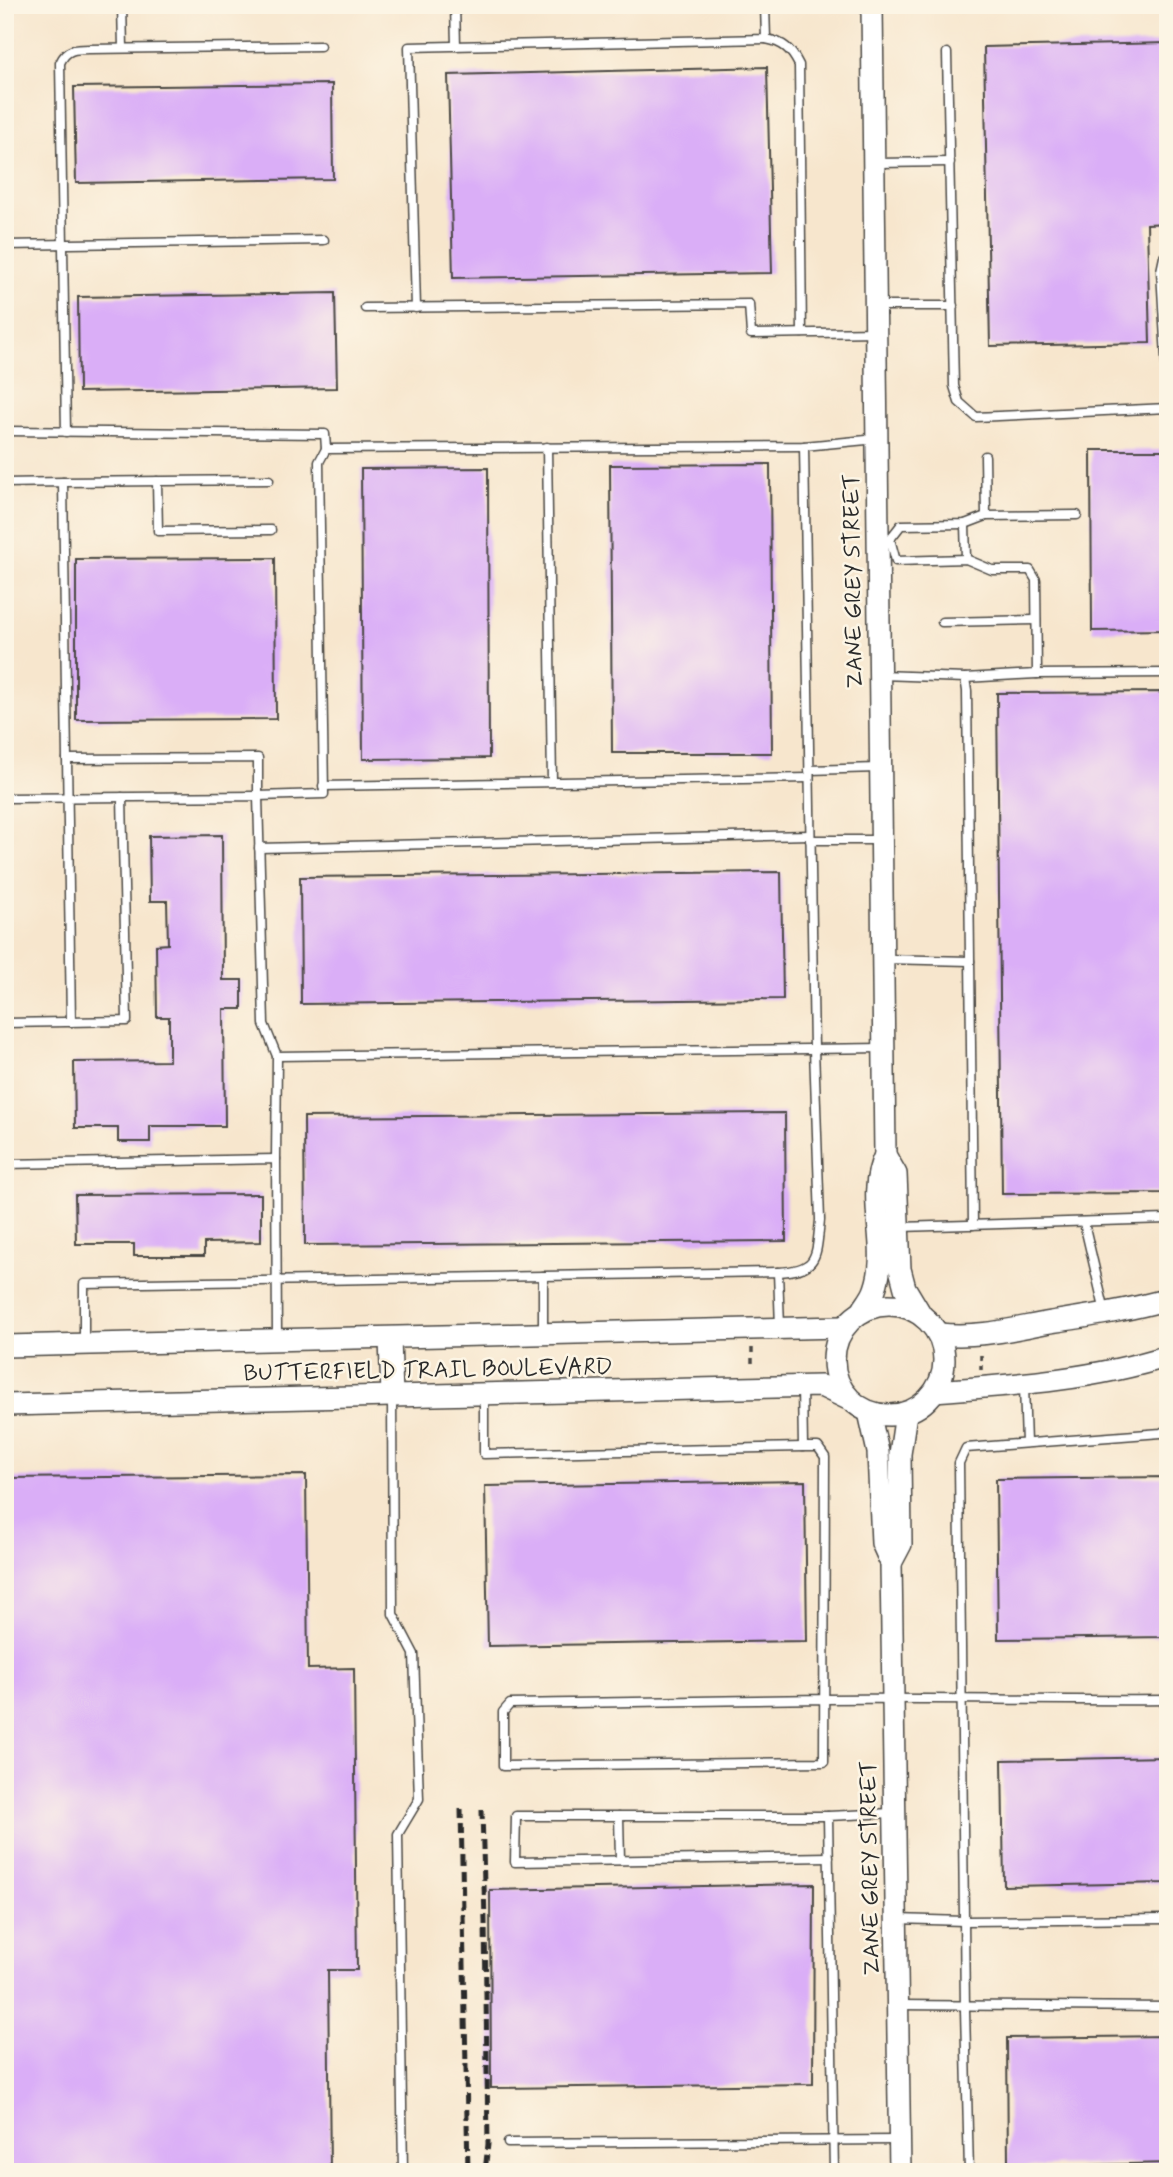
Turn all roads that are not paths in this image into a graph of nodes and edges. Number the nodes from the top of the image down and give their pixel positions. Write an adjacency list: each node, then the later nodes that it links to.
1 (122, 5): 8 (lane)
2 (455, 5): 7 (lane)
3 (765, 5): 5 (lane)
4 (872, 5): 11 (street, ZANE GREY STREET)
5 (766, 39): 7 (lane); 21 (lane)
6 (320, 46): 8 (lane)
7 (456, 46): 18 (lane)
8 (123, 48): 13 (lane)
9 (947, 53): 10 (lane)
10 (950, 162): 11 (lane); 17 (lane)
11 (874, 163): 16 (street, ZANE GREY STREET)
12 (324, 240): 13 (lane)
13 (64, 244): 14 (lane); 25 (lane)
14 (5, 245)
15 (1168, 255): 22 (lane)
16 (876, 306): 17 (lane); 20 (street, ZANE GREY STREET)
17 (953, 306): 23 (lane)
18 (416, 307): 19 (lane); 21 (lane)
19 (365, 308)
20 (876, 332): 21 (lane); 26 (street, ZANE GREY STREET)
21 (802, 333)
22 (1168, 393)
23 (1168, 408)
24 (5, 431): 25 (lane)
25 (66, 432): 29 (lane)
26 (877, 439): 27 (lane); 39 (street, ZANE GREY STREET)
27 (804, 446): 28 (lane); 49 (lane)
28 (547, 447): 29 (lane); 50 (lane)
29 (326, 449): 51 (lane)
30 (985, 456): 36 (lane)
31 (269, 480): 32 (lane)
32 (157, 481): 33 (lane); 38 (lane)
33 (63, 482): 34 (lane); 47 (lane)
34 (5, 483)
35 (1077, 515): 36 (lane)
36 (986, 516): 37 (lane)
37 (965, 524): 39 (lane); 40 (lane)
38 (271, 530)
39 (884, 539): 40 (lane); 45 (street, ZANE GREY STREET)
40 (966, 559): 41 (lane)
41 (1036, 620): 42 (lane); 44 (lane)
42 (942, 622)
43 (1168, 673): 44 (lane)
44 (1037, 674): 46 (lane)
45 (880, 675): 46 (lane); 48 (street, ZANE GREY STREET)
46 (965, 678): 60 (lane)
47 (67, 759): 52 (lane); 53 (lane)
48 (881, 768): 49 (lane); 57 (street, ZANE GREY STREET)
49 (809, 774): 50 (lane); 56 (lane)
50 (552, 782): 51 (lane)
51 (323, 786): 52 (lane)
52 (258, 796): 54 (lane); 58 (lane)
53 (67, 797): 54 (lane); 55 (lane); 61 (lane)
54 (122, 797): 61 (lane)
55 (5, 798)
56 (810, 838): 57 (lane); 58 (lane); 64 (lane)
57 (882, 840): 59 (street, ZANE GREY STREET)
58 (259, 848): 65 (lane)
59 (883, 959): 60 (lane); 63 (street, ZANE GREY STREET)
60 (970, 961): 71 (lane)
61 (71, 1022): 62 (lane)
62 (5, 1023)
63 (884, 1048): 64 (lane); 66 (street, ZANE GREY STREET)
64 (814, 1049): 65 (lane); 73 (lane)
65 (277, 1056): 67 (lane)
66 (886, 1156): 72 (street, ZANE GREY STREET); 77 (street, ZANE GREY STREET)
67 (276, 1159): 68 (lane); 75 (lane)
68 (5, 1164)
69 (1168, 1219): 70 (lane)
70 (1084, 1223): 71 (lane); 79 (lane)
71 (973, 1224): 72 (lane)
72 (898, 1227): 78 (street, ZANE GREY STREET)
73 (778, 1272): 74 (lane); 81 (lane)
74 (543, 1276): 75 (lane); 83 (lane)
75 (277, 1281): 85 (lane); 86 (lane)
76 (1168, 1299): 79 (street)
77 (864, 1308): 78 (street); 80 (street)
78 (920, 1313): 82 (street)
79 (1106, 1313): 82 (street)
80 (842, 1327): 81 (street, BUTTERFIELD TRAIL BOULEVARD); 94 (street)
81 (780, 1329): 83 (street, BUTTERFIELD TRAIL BOULEVARD)
82 (939, 1334): 91 (street)
83 (543, 1335): 84 (street, BUTTERFIELD TRAIL BOULEVARD)
84 (390, 1339): 85 (street, BUTTERFIELD TRAIL BOULEVARD); 93 (street)
85 (277, 1340): 86 (street, BUTTERFIELD TRAIL BOULEVARD)
86 (85, 1344): 87 (street, BUTTERFIELD TRAIL BOULEVARD)
87 (5, 1346)
88 (1168, 1356): 89 (street)
89 (1023, 1383): 91 (street); 99 (lane)
90 (802, 1387): 92 (street, BUTTERFIELD TRAIL BOULEVARD); 94 (street, BUTTERFIELD TRAIL BOULEVARD); 100 (lane)
91 (935, 1391): 97 (street)
92 (484, 1393): 93 (street, BUTTERFIELD TRAIL BOULEVARD); 100 (lane)
93 (392, 1395): 95 (street, BUTTERFIELD TRAIL BOULEVARD); 121 (lane)
94 (848, 1399): 96 (street)
95 (5, 1405)
96 (869, 1412): 97 (street); 101 (street, ZANE GREY STREET)
97 (906, 1413): 101 (street, ZANE GREY STREET)
98 (1166, 1433): 99 (lane)
99 (1026, 1443): 105 (lane)
100 (803, 1447): 102 (lane)
101 (891, 1563): 103 (street, ZANE GREY STREET)
102 (824, 1699): 102 (lane); 103 (lane)
103 (893, 1699): 105 (lane); 106 (street, ZANE GREY STREET)
104 (1168, 1700): 105 (lane)
105 (961, 1701): 113 (lane)
106 (895, 1812): 108 (lane); 111 (street, ZANE GREY STREET)
107 (619, 1816): 108 (lane); 110 (lane); 110 (lane)
108 (828, 1816): 109 (lane)
109 (829, 1857): 110 (lane); 118 (lane)
110 (620, 1860)
111 (897, 1919): 113 (lane); 114 (street, ZANE GREY STREET)
112 (1168, 1919): 113 (lane)
113 (964, 1922): 115 (lane)
114 (898, 2005): 115 (lane); 117 (street, ZANE GREY STREET)
115 (965, 2006): 116 (lane); 123 (lane)
116 (1168, 2007)
117 (900, 2140): 118 (lane); 122 (street, ZANE GREY STREET)
118 (833, 2141): 119 (lane); 120 (lane)
119 (508, 2143)
120 (834, 2170)
121 (403, 2172)
122 (900, 2172)
123 (969, 2172)

